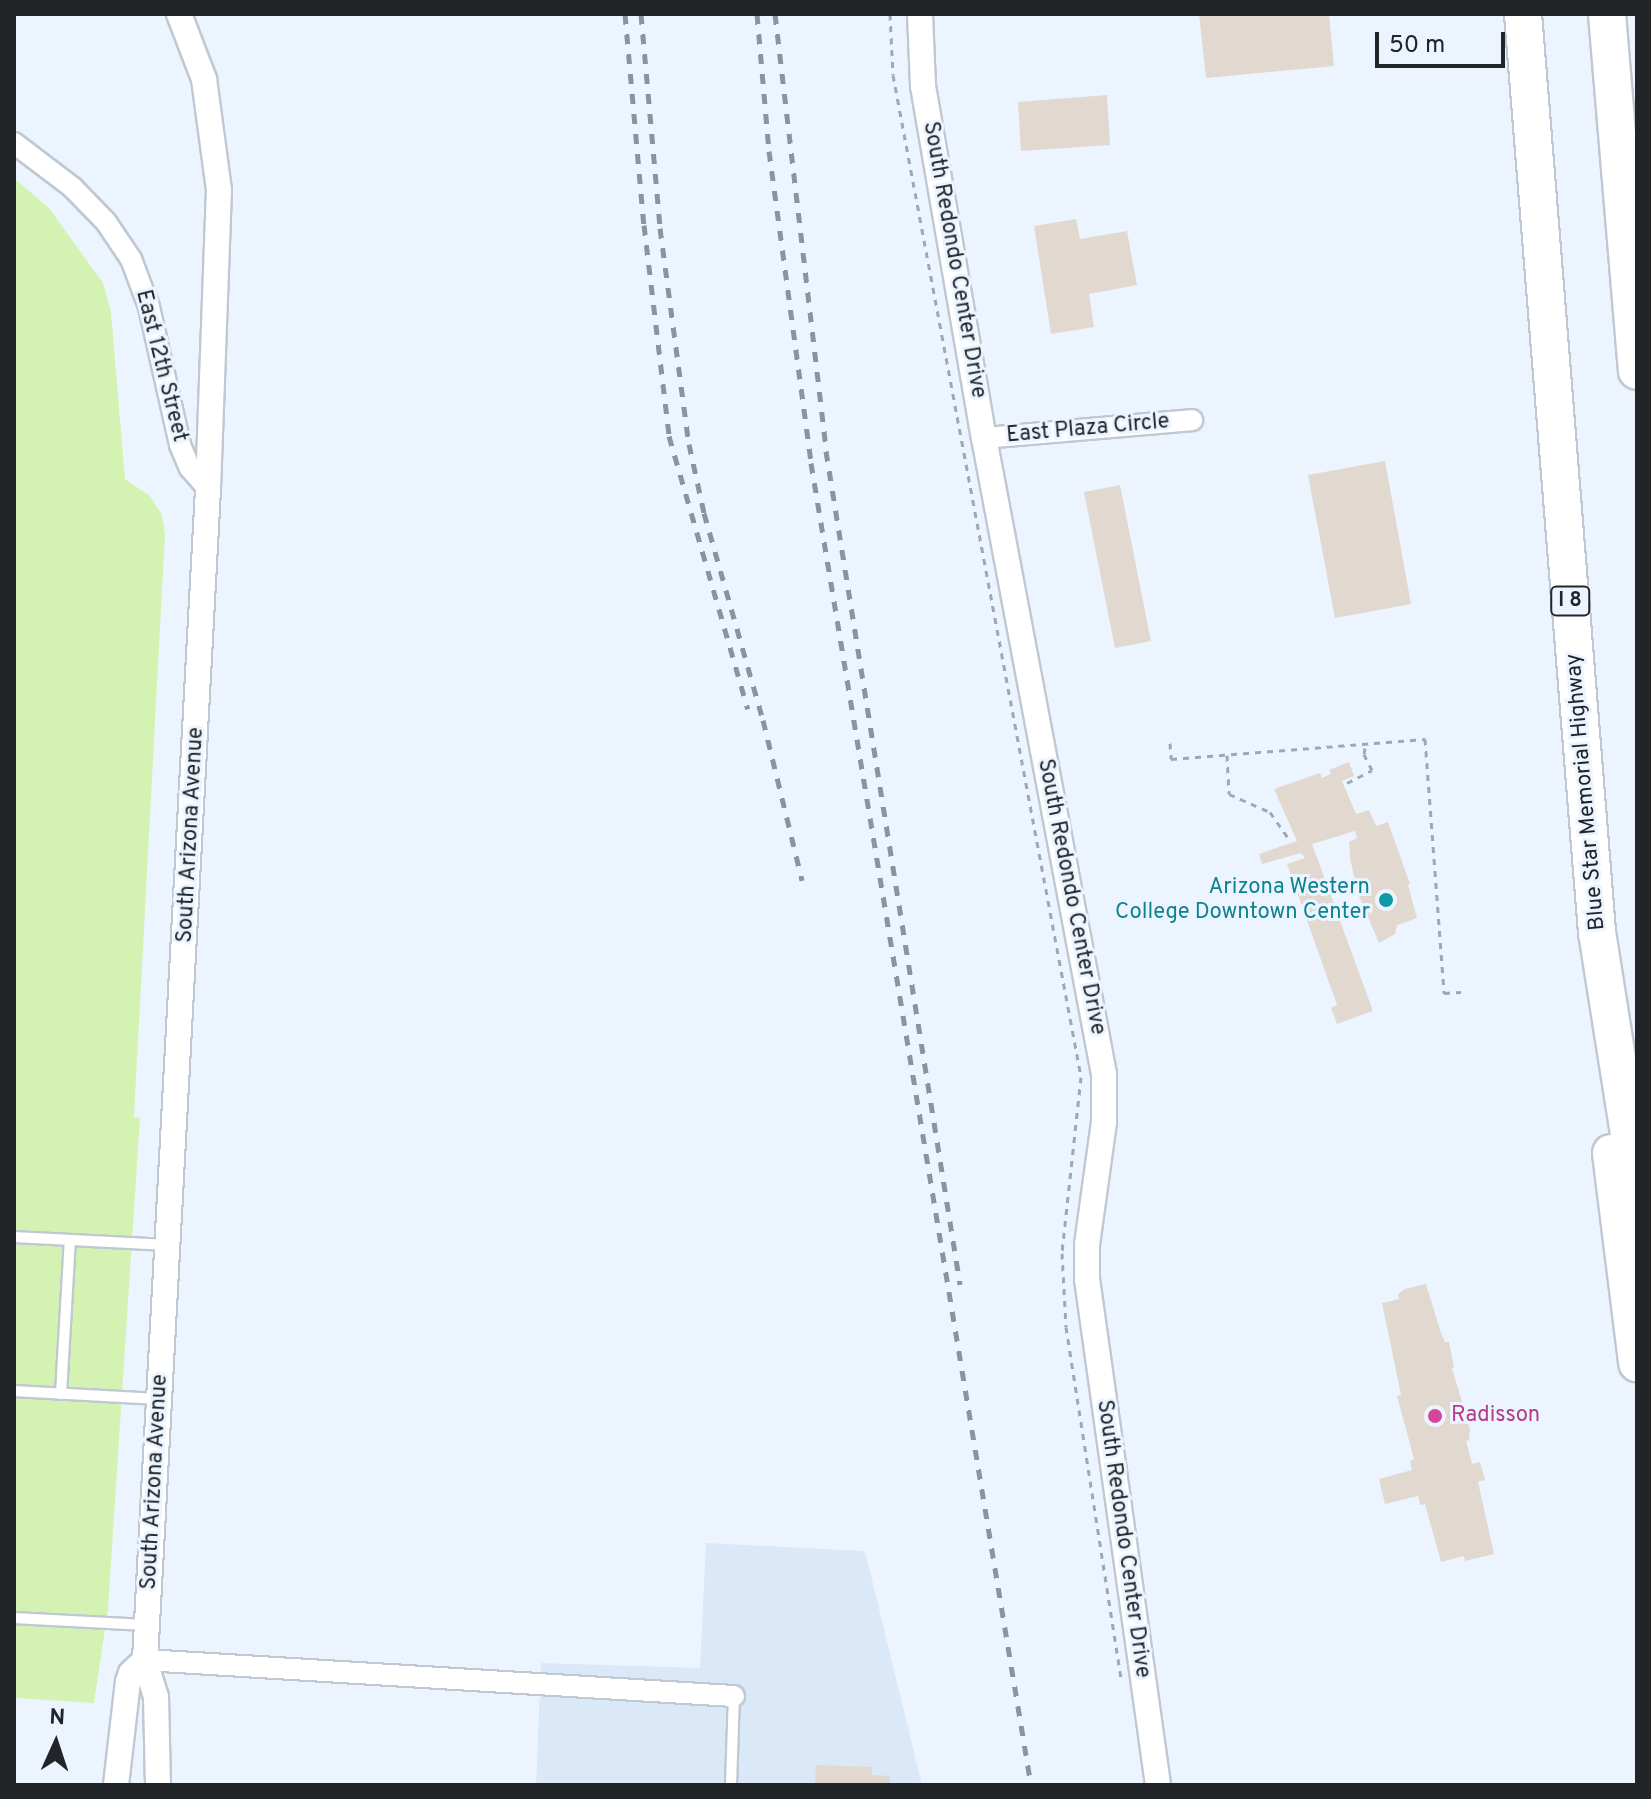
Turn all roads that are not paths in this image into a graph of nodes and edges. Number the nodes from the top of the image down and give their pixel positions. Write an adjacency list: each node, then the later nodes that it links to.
1 (179, 14): 11 (street, South Arizona Avenue)
2 (920, 14): 10 (street, South Redondo Center Drive)
3 (1523, 14): 12 (highway, Blue Star Memorial Highway / I 8)
4 (1607, 14): 6 (highway)
5 (1625, 14): 6 (highway)
6 (1614, 103): 8 (highway)
7 (14, 143): 11 (street, East 12th Street)
8 (1637, 371)
9 (1192, 420): 10 (street, East Plaza Circle)
10 (984, 438): 28 (street, South Redondo Center Drive)
11 (208, 489): 16 (street, South Arizona Avenue)
12 (1597, 932): 13 (highway, Blue Star Memorial Highway / I 8); 17 (highway)
13 (1637, 1185)
14 (14, 1237): 15 (lane)
15 (70, 1240): 16 (lane); 19 (lane)
16 (170, 1245): 20 (street, South Arizona Avenue)
17 (1637, 1363)
18 (14, 1391): 19 (lane)
19 (61, 1394): 20 (lane)
20 (160, 1399): 22 (street, South Arizona Avenue)
21 (14, 1618): 22 (lane)
22 (146, 1625): 23 (street, South Arizona Avenue)
23 (145, 1660): 24 (street); 25 (street, South Arizona Avenue); 26 (street, South Arizona Avenue)
24 (734, 1696): 27 (lane)
25 (116, 1785)
26 (158, 1785)
27 (731, 1785)
28 (1158, 1785)

